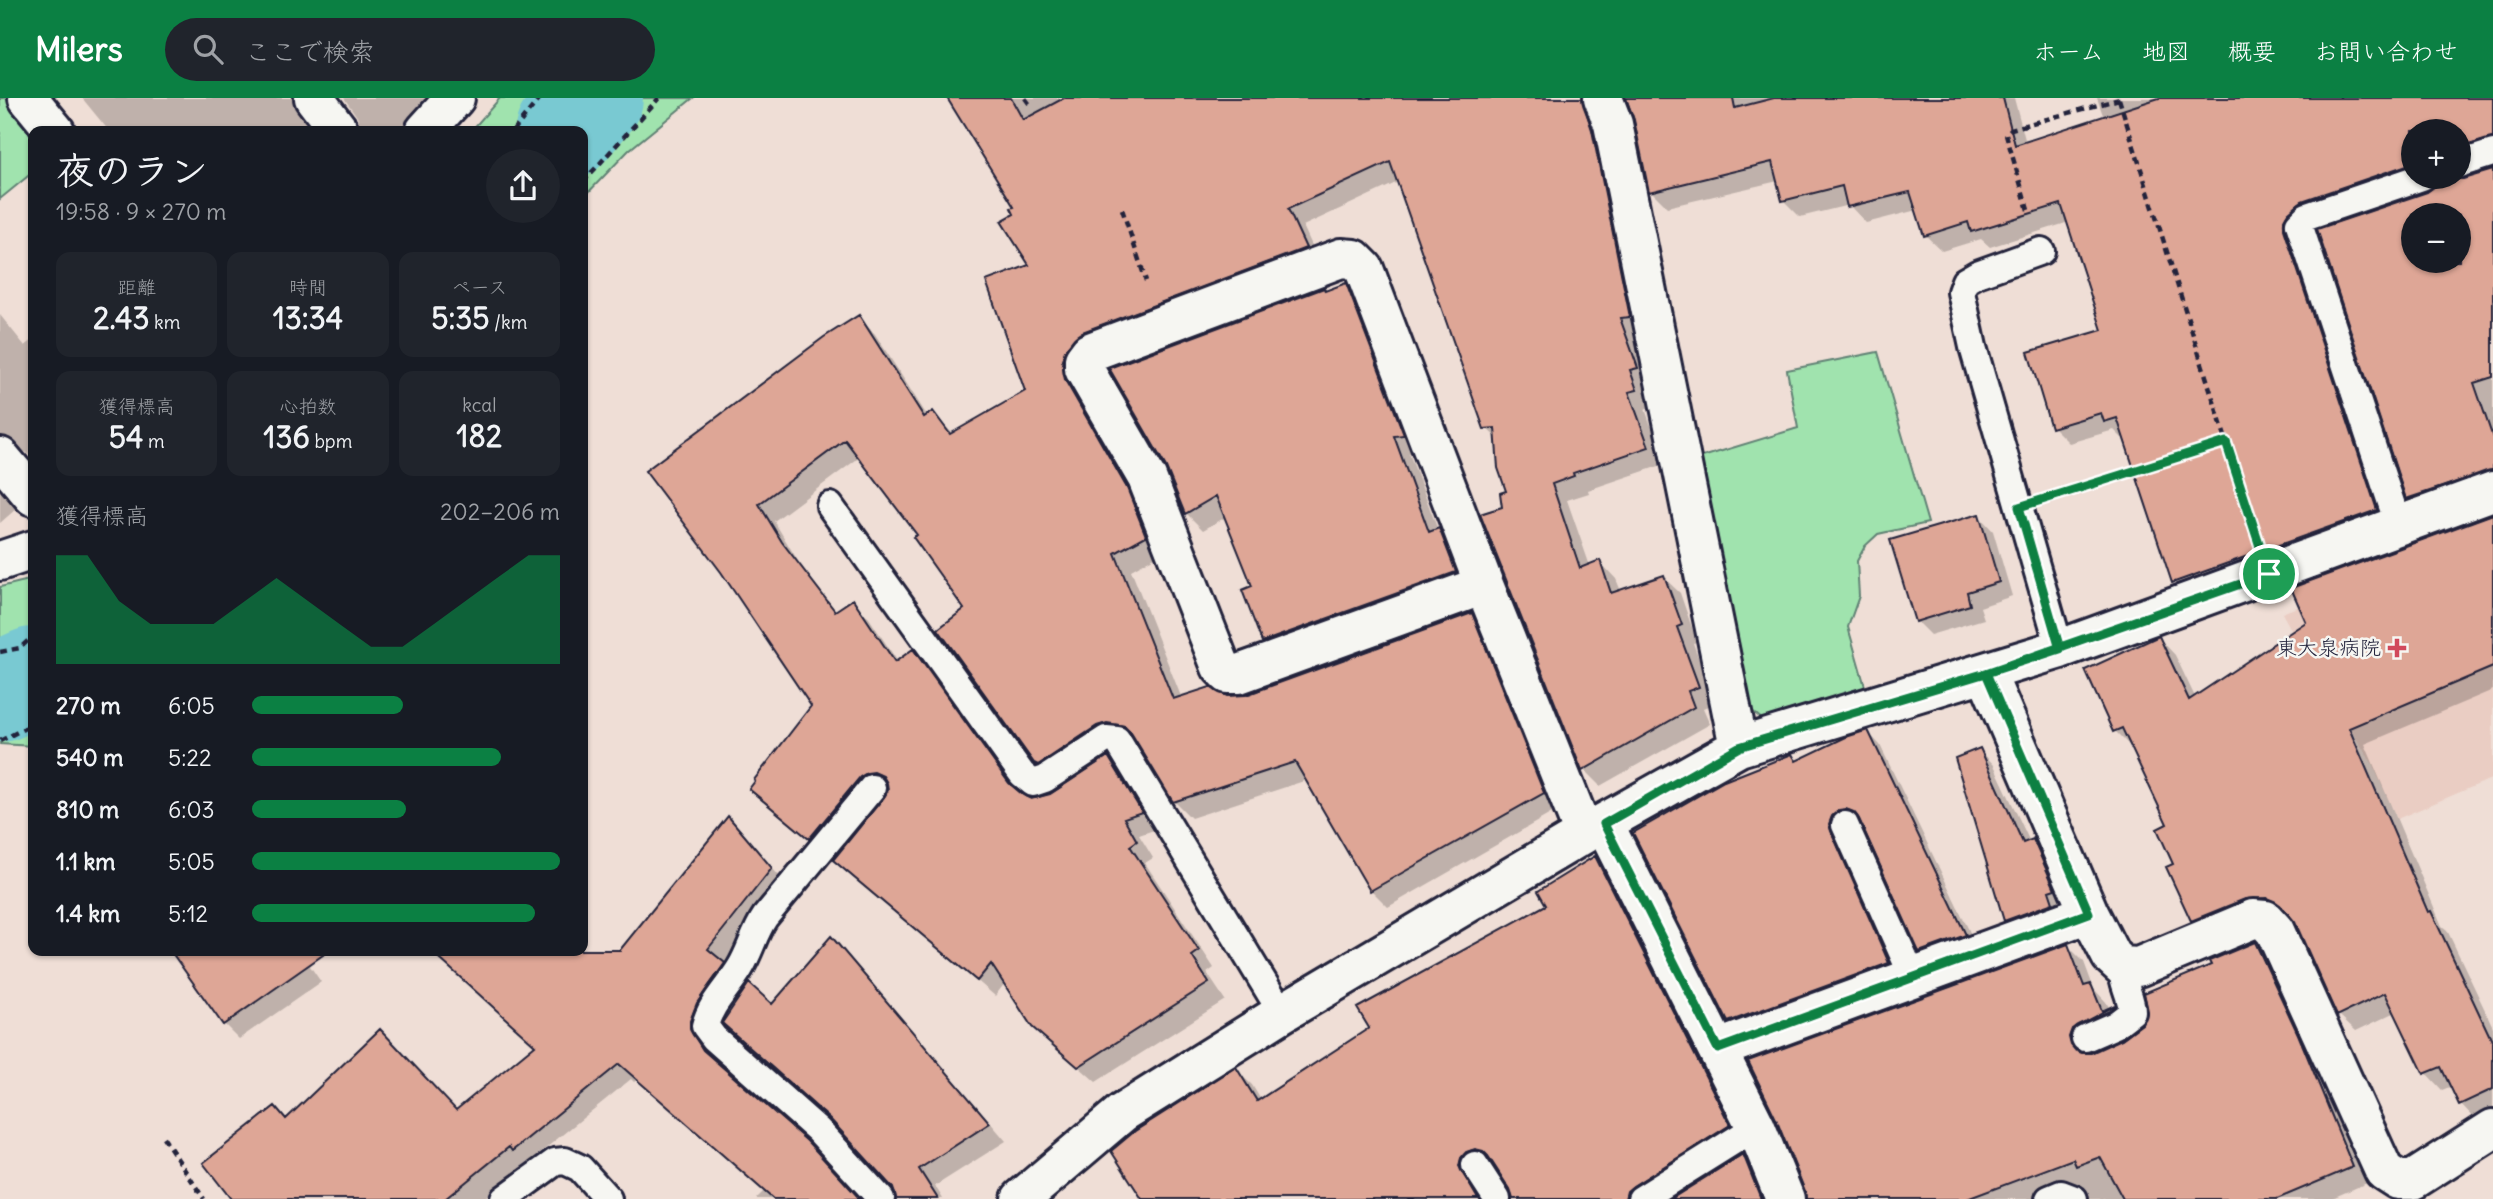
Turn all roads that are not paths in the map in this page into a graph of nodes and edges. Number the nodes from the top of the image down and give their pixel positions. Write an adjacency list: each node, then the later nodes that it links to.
1 (28, 98): 5 (street)
2 (314, 98): 6 (street)
3 (455, 98): 7 (street)
4 (1602, 98): 22 (street)
5 (51, 126)
6 (335, 126)
7 (430, 126)
8 (2493, 153): 9 (lane)
9 (2471, 160)
10 (2401, 184): 16 (lane)
11 (2041, 251): 20 (lane)
12 (0, 457): 13 (street)
13 (28, 490)
14 (2493, 491): 16 (street)
15 (830, 506): 29 (lane)
16 (2399, 527): 20 (street)
17 (28, 552): 18 (street)
18 (0, 561)
19 (1484, 585): 19 (street); 25 (street)
20 (2060, 649): 21 (street)
21 (1986, 673): 22 (street); 26 (street)
22 (1739, 747): 25 (street)
23 (872, 788): 37 (lane)
24 (1845, 825): 28 (lane)
25 (1594, 829): 29 (street); 31 (street)
26 (2089, 913): 27 (street); 28 (street)
27 (2122, 966): 30 (lane); 33 (street)
28 (1913, 977): 31 (street)
29 (1282, 1013): 38 (street)
30 (2085, 1038)
31 (1718, 1049): 32 (street)
32 (1756, 1127): 40 (lane); 41 (street)
33 (2493, 1129)
34 (1475, 1165): 39 (lane)
35 (504, 1199): 36 (lane)
36 (608, 1199)
37 (881, 1199)
38 (1021, 1199)
39 (1497, 1199)
40 (1641, 1199)
41 (1785, 1199)
42 (2049, 1199): 43 (lane)
43 (2074, 1199)

